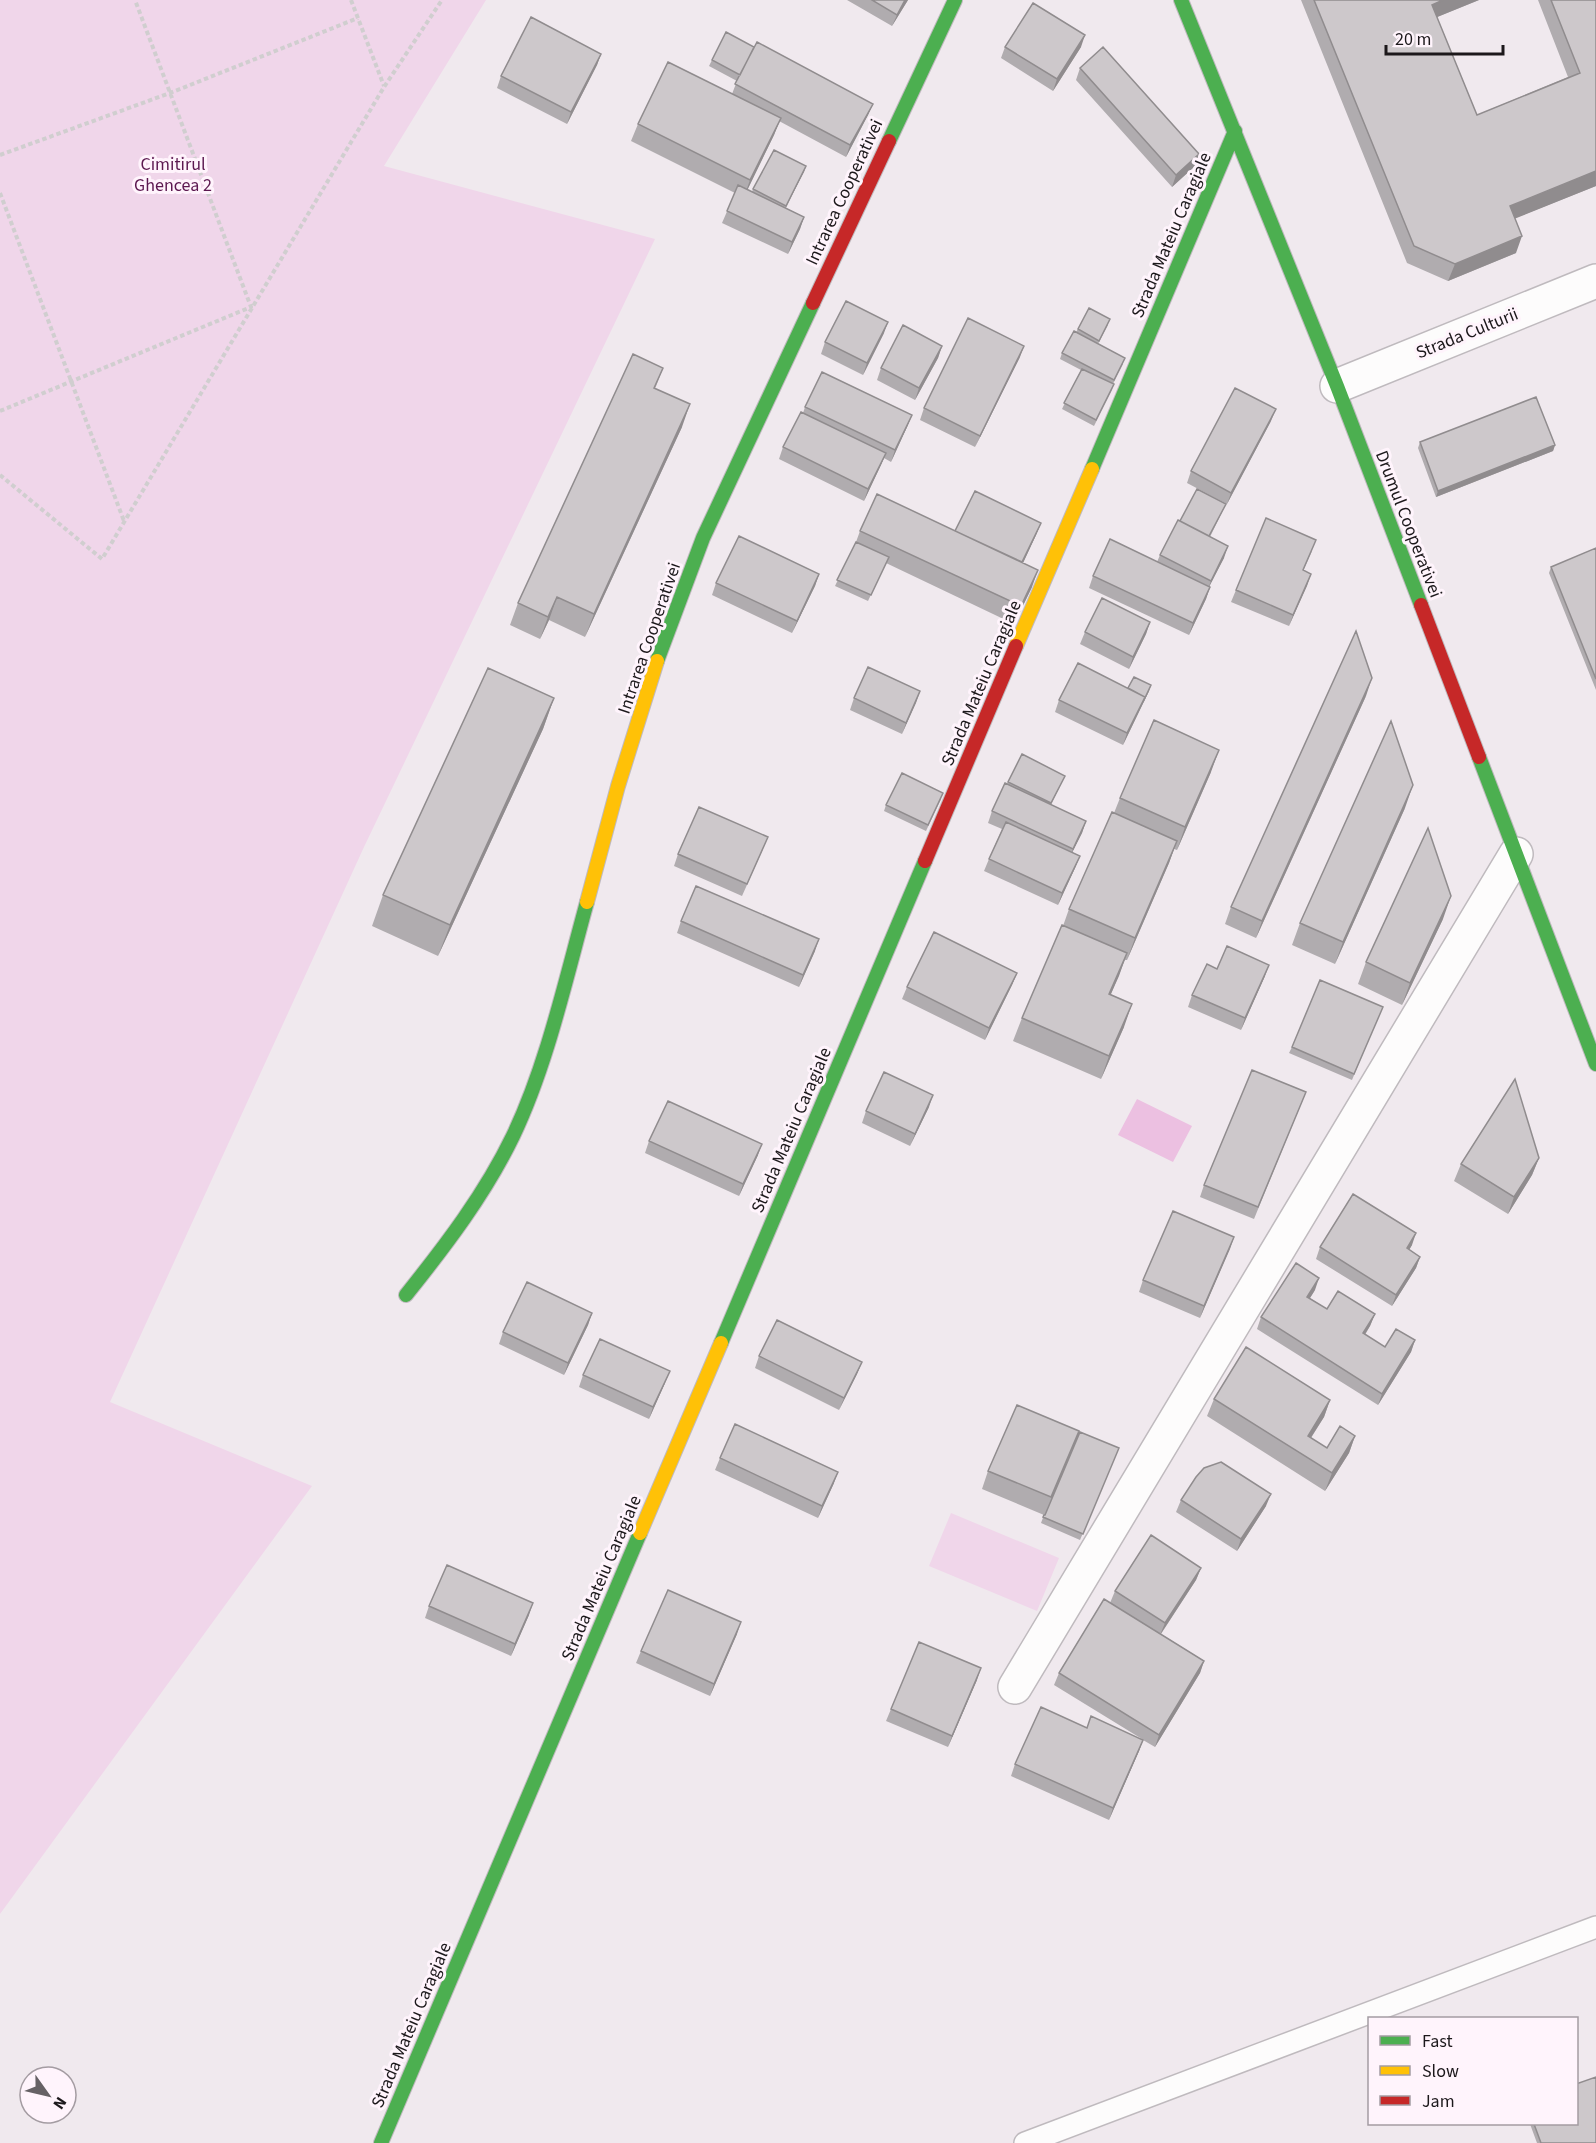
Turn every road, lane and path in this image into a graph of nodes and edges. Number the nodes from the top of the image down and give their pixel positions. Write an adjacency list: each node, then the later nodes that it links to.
1 (135, 0): 8 (path)
2 (351, 0): 6 (path)
3 (442, 0): 7 (path)
4 (955, 0): 21 (street, Intrarea Cooperativei)
5 (1181, 0): 9 (street, Drumul Cooperativei)
6 (358, 18): 7 (path); 8 (path)
7 (384, 87): 13 (path)
8 (170, 93): 10 (path); 13 (path)
9 (1235, 131): 15 (street, Drumul Cooperativei); 24 (street, Strada Mateiu Caragiale)
10 (0, 155)
11 (0, 193): 14 (path)
12 (1596, 281): 15 (street, Strada Culturii)
13 (251, 307): 14 (path); 18 (path)
14 (71, 382): 16 (path); 18 (path)
15 (1337, 386): 19 (street, Drumul Cooperativei)
16 (0, 411)
17 (0, 475): 18 (path)
18 (124, 521)
19 (1516, 854): 20 (street, Drumul Cooperativei); 22 (street)
20 (1596, 1064)
21 (406, 1295)
22 (1015, 1687)
23 (1596, 1927): 25 (lane)
24 (381, 2143)
25 (1025, 2143)

